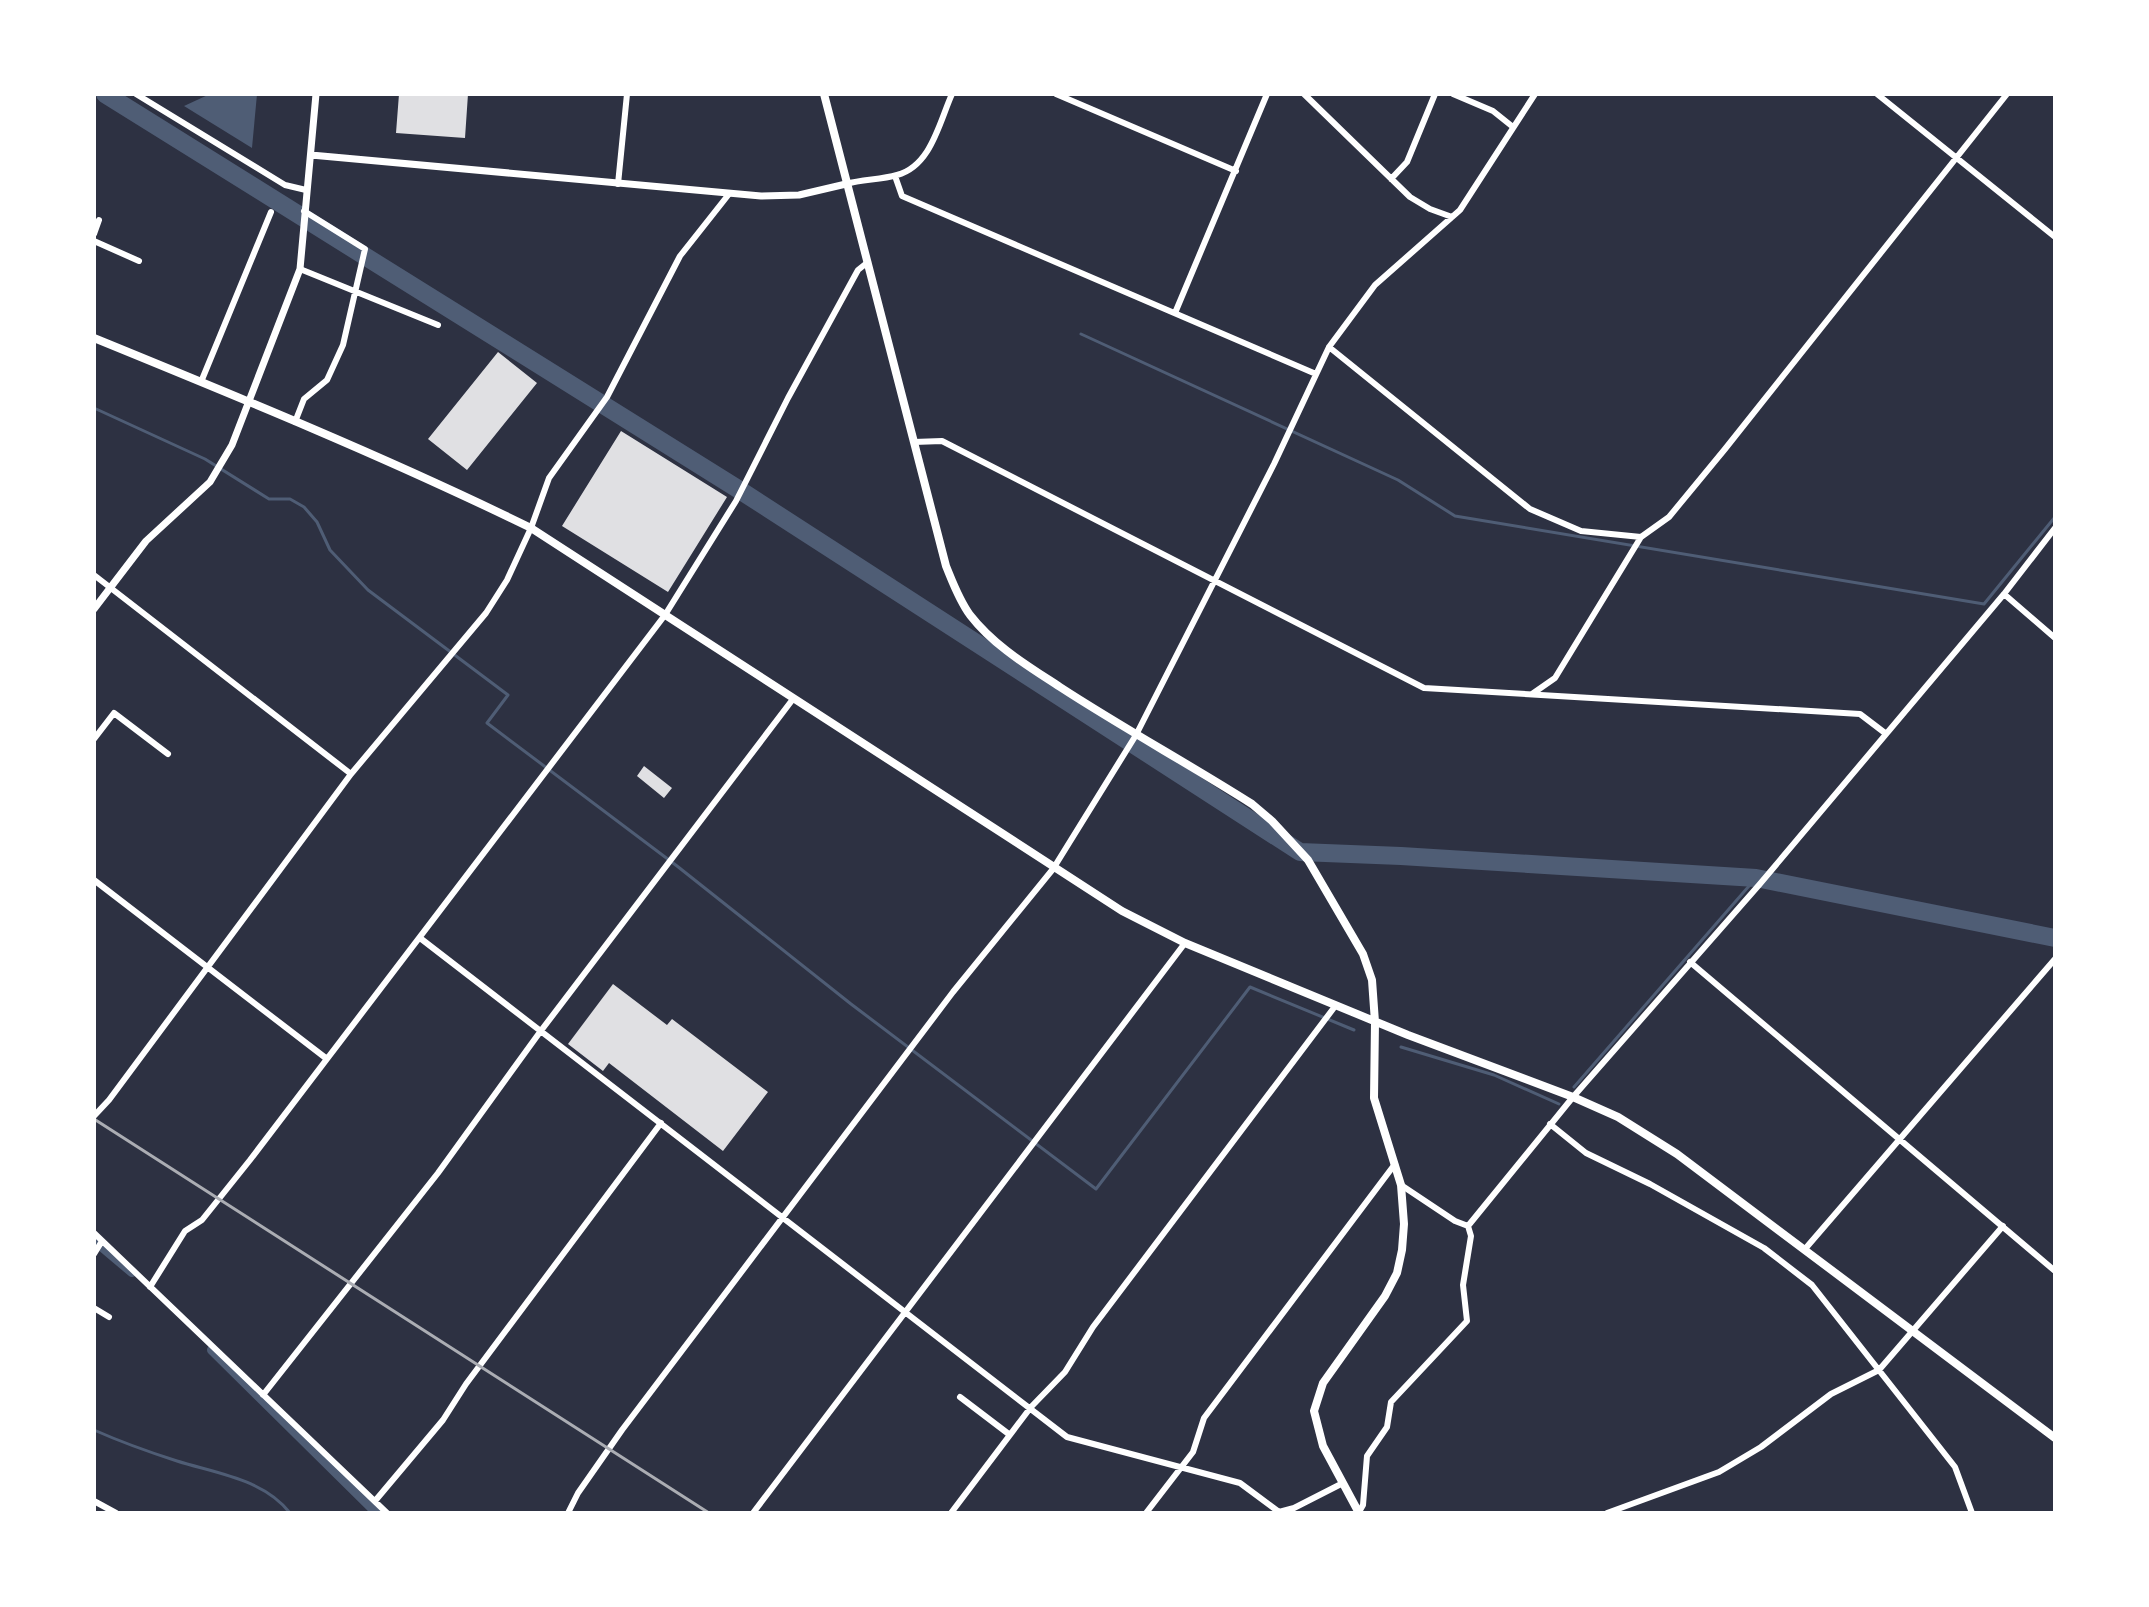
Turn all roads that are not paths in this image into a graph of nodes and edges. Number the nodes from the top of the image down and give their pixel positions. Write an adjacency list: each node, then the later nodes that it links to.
1 (136, 94): 22 (street)
2 (316, 94): 15 (street)
3 (627, 94): 20 (street)
4 (824, 94): 21 (main road)
5 (952, 94): 18 (street)
6 (1056, 94): 17 (street)
7 (1267, 94): 17 (street)
8 (1304, 94): 19 (street)
9 (1435, 94): 19 (street)
10 (1453, 94): 14 (street)
11 (1535, 94): 14 (street)
12 (1877, 94): 16 (street)
13 (2007, 94): 16 (street)
14 (1513, 127): 26 (street)
15 (311, 155): 20 (street); 22 (street)
16 (1957, 158): 29 (street); 46 (street)
17 (1236, 171): 35 (street)
18 (895, 176): 21 (street); 35 (street)
19 (1391, 179): 26 (street)
20 (618, 184): 23 (street)
21 (846, 184): 23 (street); 32 (main road)
22 (306, 190): 24 (street)
23 (729, 194): 44 (street)
24 (304, 211): 33 (street); 34 (street)
25 (271, 212): 40 (street)
26 (1452, 217): 38 (street)
27 (99, 220): 28 (street)
28 (94, 234)
29 (2055, 237)
30 (94, 241): 31 (street)
31 (139, 261)
32 (869, 261): 43 (main road); 52 (street)
33 (300, 269): 34 (street); 41 (street)
34 (355, 293): 36 (street); 42 (street)
35 (1175, 313): 39 (street)
36 (438, 325)
37 (94, 338): 40 (main road)
38 (1329, 347): 39 (street); 46 (street)
39 (1316, 374): 48 (street)
40 (201, 382): 41 (main road)
41 (249, 402): 42 (main road); 49 (street)
42 (295, 422): 44 (main road)
43 (914, 442): 48 (street); 57 (main road)
44 (531, 528): 52 (main road); 60 (street)
45 (2055, 528): 50 (street)
46 (1641, 537): 54 (street)
47 (94, 575): 49 (street)
48 (1215, 579): 54 (street); 57 (street)
49 (110, 588): 51 (street); 60 (street)
50 (2004, 594): 53 (street); 56 (street)
51 (94, 609)
52 (665, 615): 55 (main road); 63 (street)
53 (2055, 638)
54 (1532, 694): 56 (street)
55 (793, 699): 61 (main road); 70 (street)
56 (1885, 733): 66 (street)
57 (1136, 735): 61 (street); 69 (main road)
58 (94, 738): 59 (street)
59 (168, 754)
60 (351, 774): 67 (street)
61 (1053, 869): 64 (main road); 79 (street)
62 (94, 880): 67 (street)
63 (420, 938): 70 (street); 71 (street)
64 (1185, 943): 68 (main road); 89 (street)
65 (2055, 959): 76 (street)
66 (1690, 962): 72 (street); 76 (street)
67 (208, 965): 71 (street); 73 (street)
68 (1336, 1005): 69 (main road); 95 (street)
69 (1375, 1022): 72 (main road); 77 (main road)
70 (540, 1032): 74 (street); 93 (street)
71 (327, 1059): 87 (street)
72 (1573, 1097): 75 (street); 84 (main road)
73 (94, 1116)
74 (661, 1123): 79 (street); 101 (street)
75 (1550, 1124): 80 (street); 92 (street)
76 (1901, 1139): 81 (street); 84 (street)
77 (1395, 1164): 78 (main road); 98 (street)
78 (1401, 1185): 80 (street); 99 (main road)
79 (785, 1217): 89 (street); 105 (street)
80 (1468, 1226): 109 (street)
81 (2003, 1226): 86 (street); 91 (street)
82 (94, 1233): 83 (street)
83 (102, 1241): 85 (street); 87 (street)
84 (1805, 1249): 91 (main road)
85 (94, 1254)
86 (2055, 1271)
87 (150, 1287): 93 (street)
88 (94, 1308): 90 (street)
89 (906, 1310): 95 (street); 106 (street)
90 (109, 1317)
91 (1913, 1331): 92 (street); 97 (main road)
92 (1879, 1370): 110 (street); 111 (street)
93 (263, 1395): 101 (street)
94 (960, 1397): 96 (street)
95 (1031, 1407): 96 (street); 98 (street)
96 (1010, 1435): 107 (street)
97 (2055, 1438)
98 (1183, 1466): 102 (street); 108 (street)
99 (1343, 1483): 102 (street); 109 (main road)
100 (94, 1501): 103 (street)
101 (375, 1501): 104 (street)
102 (1279, 1512)
103 (116, 1513)
104 (387, 1513)
105 (568, 1513)
106 (753, 1513)
107 (951, 1513)
108 (1146, 1513)
109 (1359, 1513)
110 (1607, 1513)
111 (1972, 1513)

